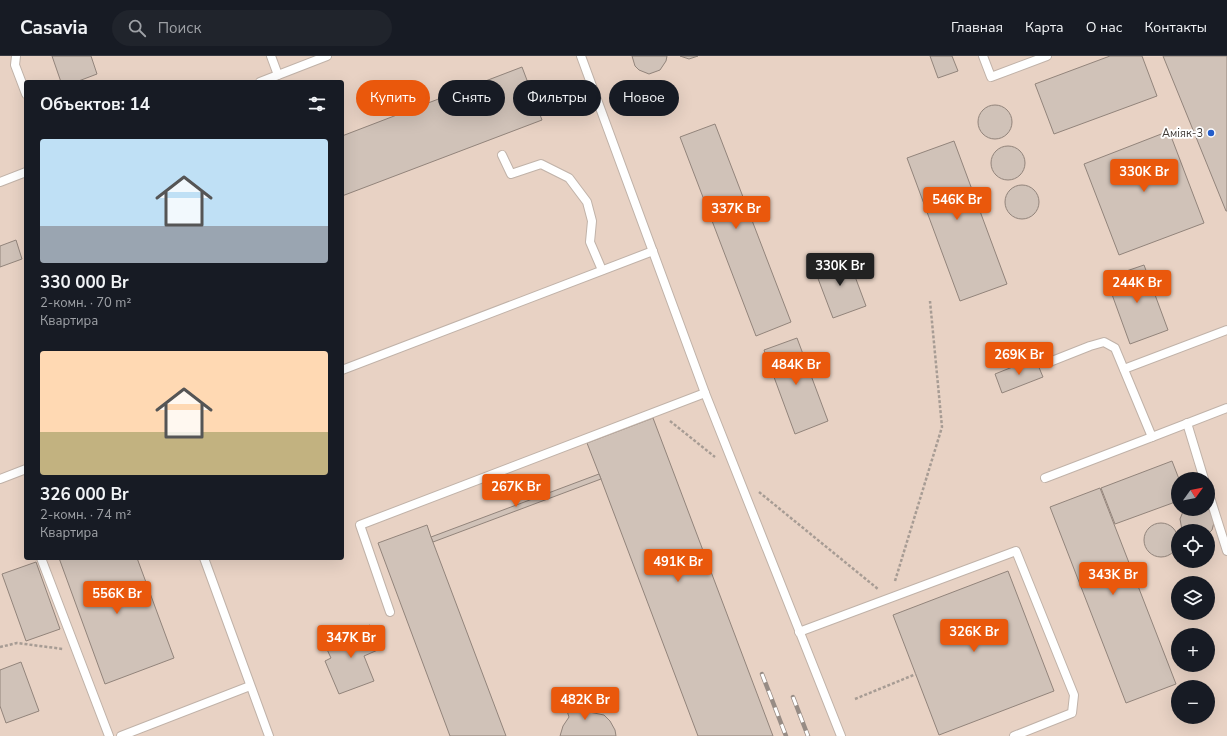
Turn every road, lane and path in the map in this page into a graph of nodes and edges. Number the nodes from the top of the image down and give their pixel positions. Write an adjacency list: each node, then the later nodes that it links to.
1 (16, 56): 9 (lane)
2 (271, 56): 7 (lane)
3 (327, 56): 7 (lane)
4 (581, 56): 13 (lane)
5 (983, 56): 6 (lane)
6 (1047, 56)
7 (278, 75): 8 (lane)
8 (265, 80)
9 (24, 89)
10 (502, 155): 14 (lane)
11 (24, 173): 12 (lane)
12 (0, 182)
13 (653, 251): 14 (lane); 20 (lane)
14 (602, 270): 18 (lane)
15 (930, 301): 33 (path)
16 (1227, 330): 19 (lane)
17 (1047, 363): 19 (lane)
18 (344, 369)
19 (1124, 369): 23 (lane)
20 (705, 392): 34 (lane); 35 (lane)
21 (1227, 408): 22 (lane)
22 (1187, 423): 23 (lane); 25 (lane)
23 (1152, 437): 26 (lane)
24 (24, 470): 27 (lane)
25 (1202, 472)
26 (1045, 478)
27 (0, 479)
28 (783, 511): 33 (path)
29 (1215, 513): 30 (lane)
30 (1227, 551)
31 (42, 560): 37 (lane)
32 (205, 560): 39 (lane)
33 (890, 598): 35 (lane); 45 (lane)
34 (390, 612)
35 (799, 632): 44 (lane)
36 (0, 647): 37 (path)
37 (77, 651): 41 (lane)
38 (916, 674): 40 (path)
39 (250, 686): 42 (lane); 43 (lane)
40 (855, 699)
41 (109, 736)
42 (121, 736)
43 (269, 736)
44 (841, 736)
45 (1014, 736)

